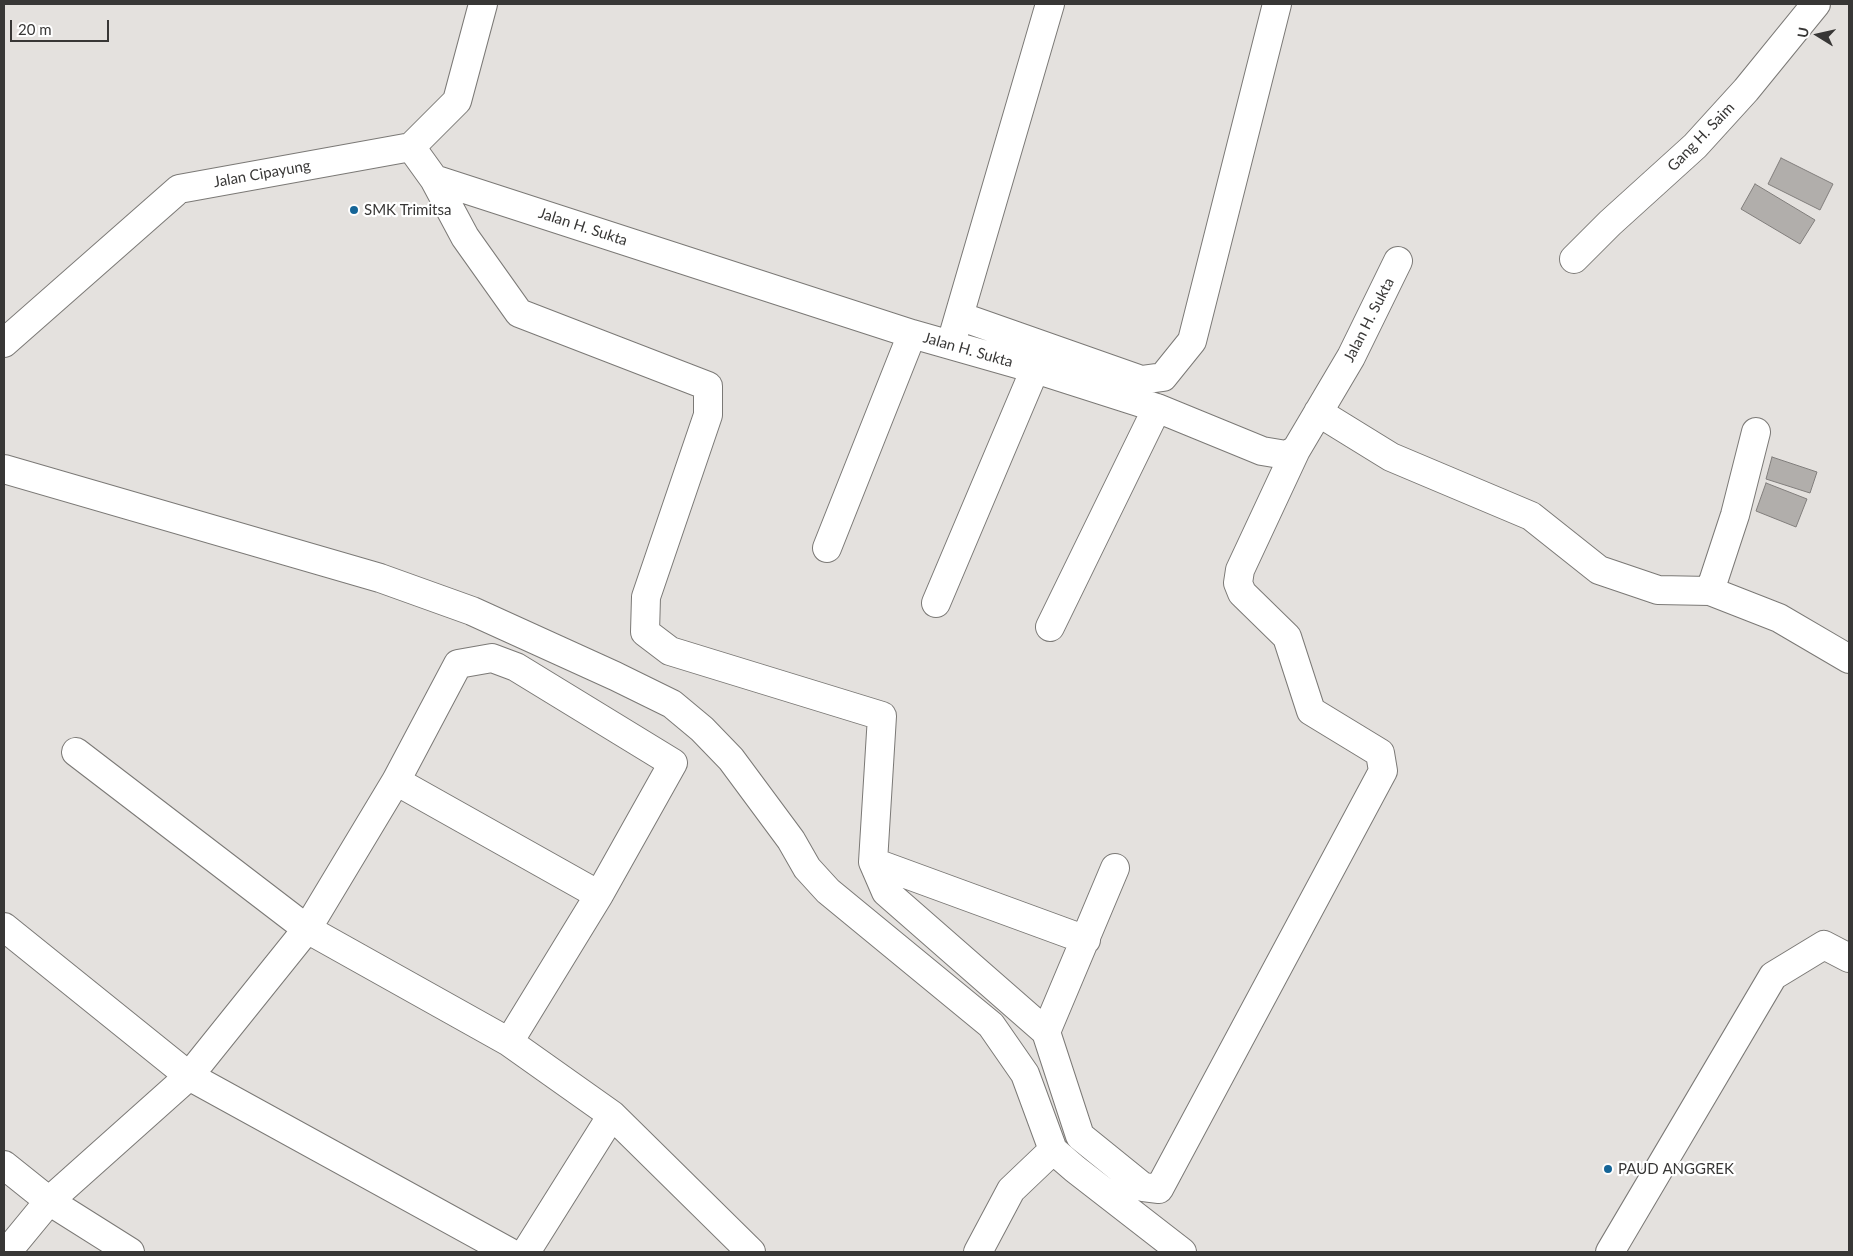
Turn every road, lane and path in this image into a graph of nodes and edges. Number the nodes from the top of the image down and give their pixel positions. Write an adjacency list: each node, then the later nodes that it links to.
1 (482, 4): 5 (street)
2 (1050, 4): 9 (street)
3 (1276, 4): 9 (street)
4 (1816, 4): 7 (street, Gang H. Saim)
5 (410, 147): 6 (street); 11 (street, Jalan Cipayung)
6 (434, 179): 10 (street, Jalan H. Sukta); 26 (street)
7 (1574, 259)
8 (1398, 261): 15 (street, Jalan H. Sukta)
9 (959, 316): 12 (street)
10 (912, 334): 12 (street, Jalan H. Sukta); 19 (street)
11 (4, 343)
12 (950, 344): 13 (street, Jalan H. Sukta)
13 (1035, 369): 14 (street, Jalan H. Sukta); 21 (street)
14 (1157, 408): 17 (street, Jalan H. Sukta); 22 (street)
15 (1318, 412): 17 (street, Jalan H. Sukta); 20 (street)
16 (1756, 432): 20 (street)
17 (1296, 450): 33 (street)
18 (4, 469): 37 (street)
19 (827, 548)
20 (1710, 591): 23 (street)
21 (936, 603)
22 (1050, 627)
23 (1849, 659)
24 (76, 752): 30 (street)
25 (396, 781): 28 (street); 28 (street); 30 (street)
26 (873, 862): 31 (street); 33 (street)
27 (1115, 868): 31 (street)
28 (599, 895): 34 (street)
29 (4, 928): 35 (street)
30 (307, 929): 34 (street); 35 (street)
31 (1086, 940): 33 (street)
32 (1849, 958): 47 (street)
33 (1046, 1032)
34 (509, 1042): 36 (street)
35 (190, 1076): 39 (street); 42 (street)
36 (612, 1115): 43 (street); 44 (street)
37 (1053, 1150): 45 (street); 46 (street)
38 (4, 1165): 39 (street)
39 (49, 1201): 40 (street); 41 (street)
40 (7, 1252)
41 (130, 1252)
42 (509, 1252)
43 (526, 1252)
44 (751, 1252)
45 (978, 1252)
46 (1182, 1252)
47 (1610, 1252)

